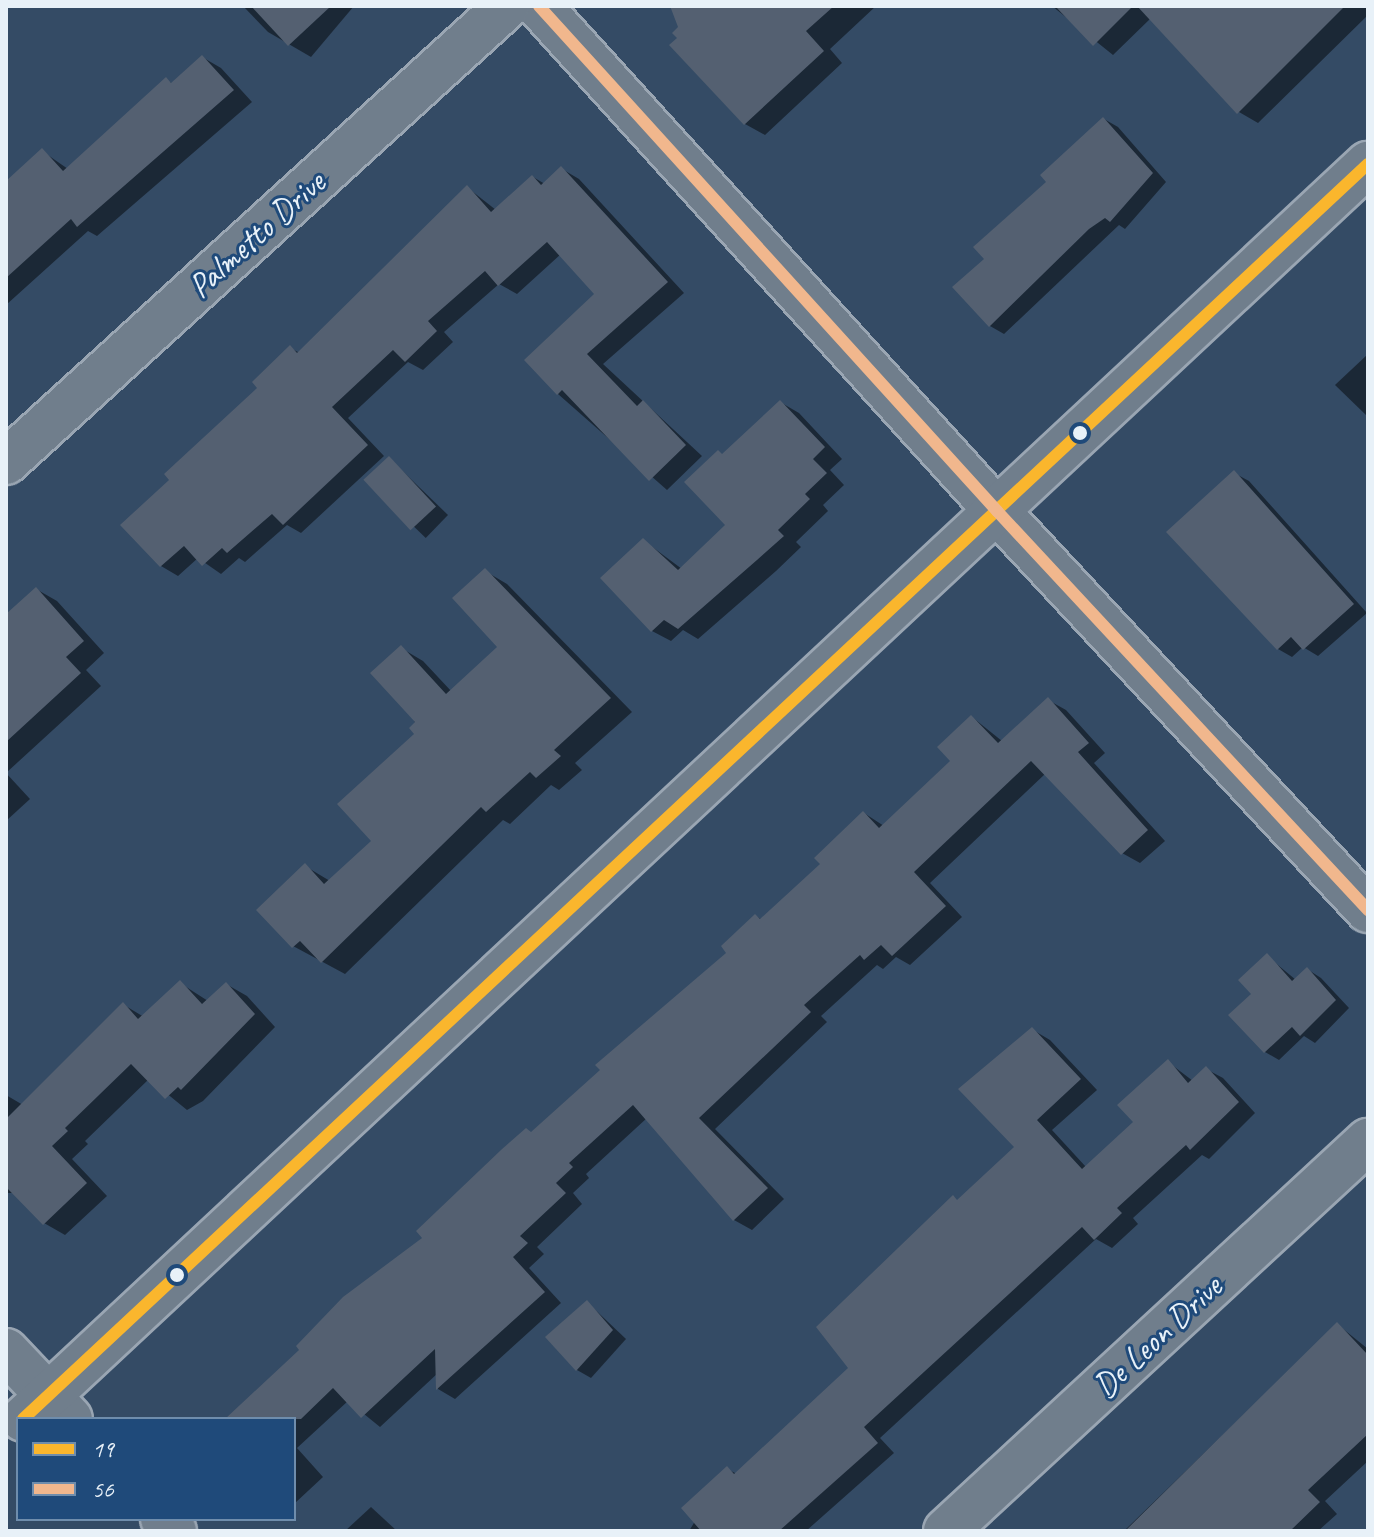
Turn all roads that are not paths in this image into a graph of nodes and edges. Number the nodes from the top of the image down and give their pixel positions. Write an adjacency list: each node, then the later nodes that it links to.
1 (507, 6): 4 (street, Palmetto Drive)
2 (539, 6): 5 (street)
3 (1368, 164): 5 (street)
4 (6, 462)
5 (997, 511): 6 (street); 9 (street)
6 (1368, 910)
7 (1368, 1141): 10 (street, De Leon Drive)
8 (6, 1351): 9 (street)
9 (40, 1414)
10 (946, 1531)

